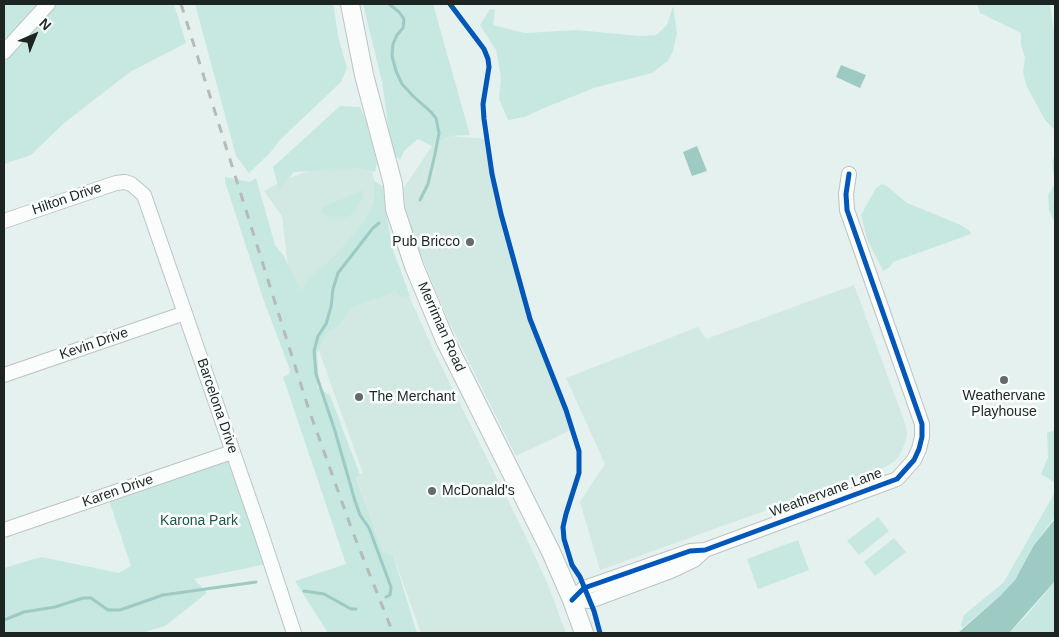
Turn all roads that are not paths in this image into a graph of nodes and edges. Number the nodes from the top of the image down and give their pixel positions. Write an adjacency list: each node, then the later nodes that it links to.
1 (48, 4): 3 (street)
2 (350, 4): 11 (main road, Merriman Road)
3 (4, 52)
4 (849, 174): 11 (street, Weathervane Lane)
5 (131, 184): 6 (street, Hilton Drive); 7 (street, Barcelona Drive)
6 (4, 221)
7 (185, 313): 8 (street, Kevin Drive); 9 (street, Barcelona Drive)
8 (4, 375)
9 (232, 452): 10 (street, Karen Drive); 12 (street, Barcelona Drive)
10 (4, 530)
11 (572, 600): 13 (main road, Merriman Road)
12 (294, 633)
13 (584, 633)

